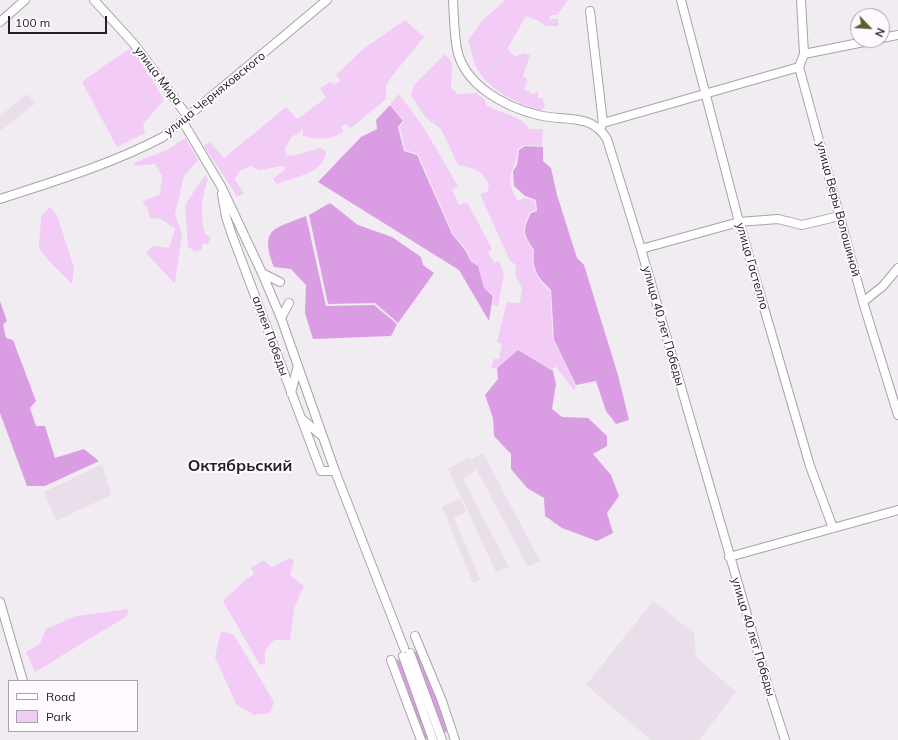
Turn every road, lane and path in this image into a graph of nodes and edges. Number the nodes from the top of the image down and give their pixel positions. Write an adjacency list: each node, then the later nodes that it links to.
1 (25, 0): 8 (street)
2 (94, 0): 13 (street, улица Мира)
3 (327, 0): 13 (street, улица Черняховского)
4 (452, 0): 14 (street)
5 (681, 0): 12 (street, улица Гастелло)
6 (801, 0): 10 (street)
7 (590, 11): 14 (street)
8 (0, 22)
9 (850, 45): 10 (street)
10 (804, 54): 11 (street)
11 (800, 67): 12 (street); 17 (street, улица Веры Волошиной)
12 (704, 94): 14 (street); 19 (street, улица Гастелло)
13 (186, 119): 15 (street, улица Мира); 16 (street, улица Черняховского)
14 (602, 126): 21 (street, улица 40 лет Победы)
15 (221, 186): 18 (street, улица Мира); 20 (street, аллея Победы)
16 (0, 199)
17 (840, 216): 19 (street); 27 (street, улица Веры Волошиной)
18 (238, 219): 20 (street); 23 (street, улица Мира)
19 (739, 222): 21 (street); 39 (street, улица Гастелло)
20 (232, 235): 31 (street, аллея Победы)
21 (641, 249): 40 (street, улица 40 лет Победы)
22 (898, 268): 27 (street)
23 (262, 273): 24 (street); 26 (street, улица Мира)
24 (280, 282)
25 (280, 294): 26 (street)
26 (270, 298): 29 (street, улица Мира)
27 (863, 302): 34 (street, улица Веры Волошиной)
28 (289, 303): 29 (street)
29 (281, 318): 30 (street, улица Мира)
30 (298, 368): 31 (street); 32 (street, улица Мира)
31 (291, 393): 33 (street, аллея Победы)
32 (309, 402): 33 (street); 36 (street, улица Мира)
33 (297, 407): 35 (street, аллея Победы)
34 (898, 415)
35 (300, 417): 36 (street); 37 (street, аллея Победы)
36 (323, 437): 37 (street, улица Мира)
37 (335, 471): 43 (street, улица Мира)
38 (898, 510): 39 (street)
39 (833, 528): 40 (street)
40 (729, 557): 50 (street, улица 40 лет Победы)
41 (0, 602): 45 (street)
42 (415, 636): 49 (street)
43 (406, 653): 47 (street); 48 (street)
44 (391, 660): 46 (street)
45 (23, 680)
46 (421, 740)
47 (433, 740)
48 (442, 740)
49 (455, 740)
50 (785, 740)

